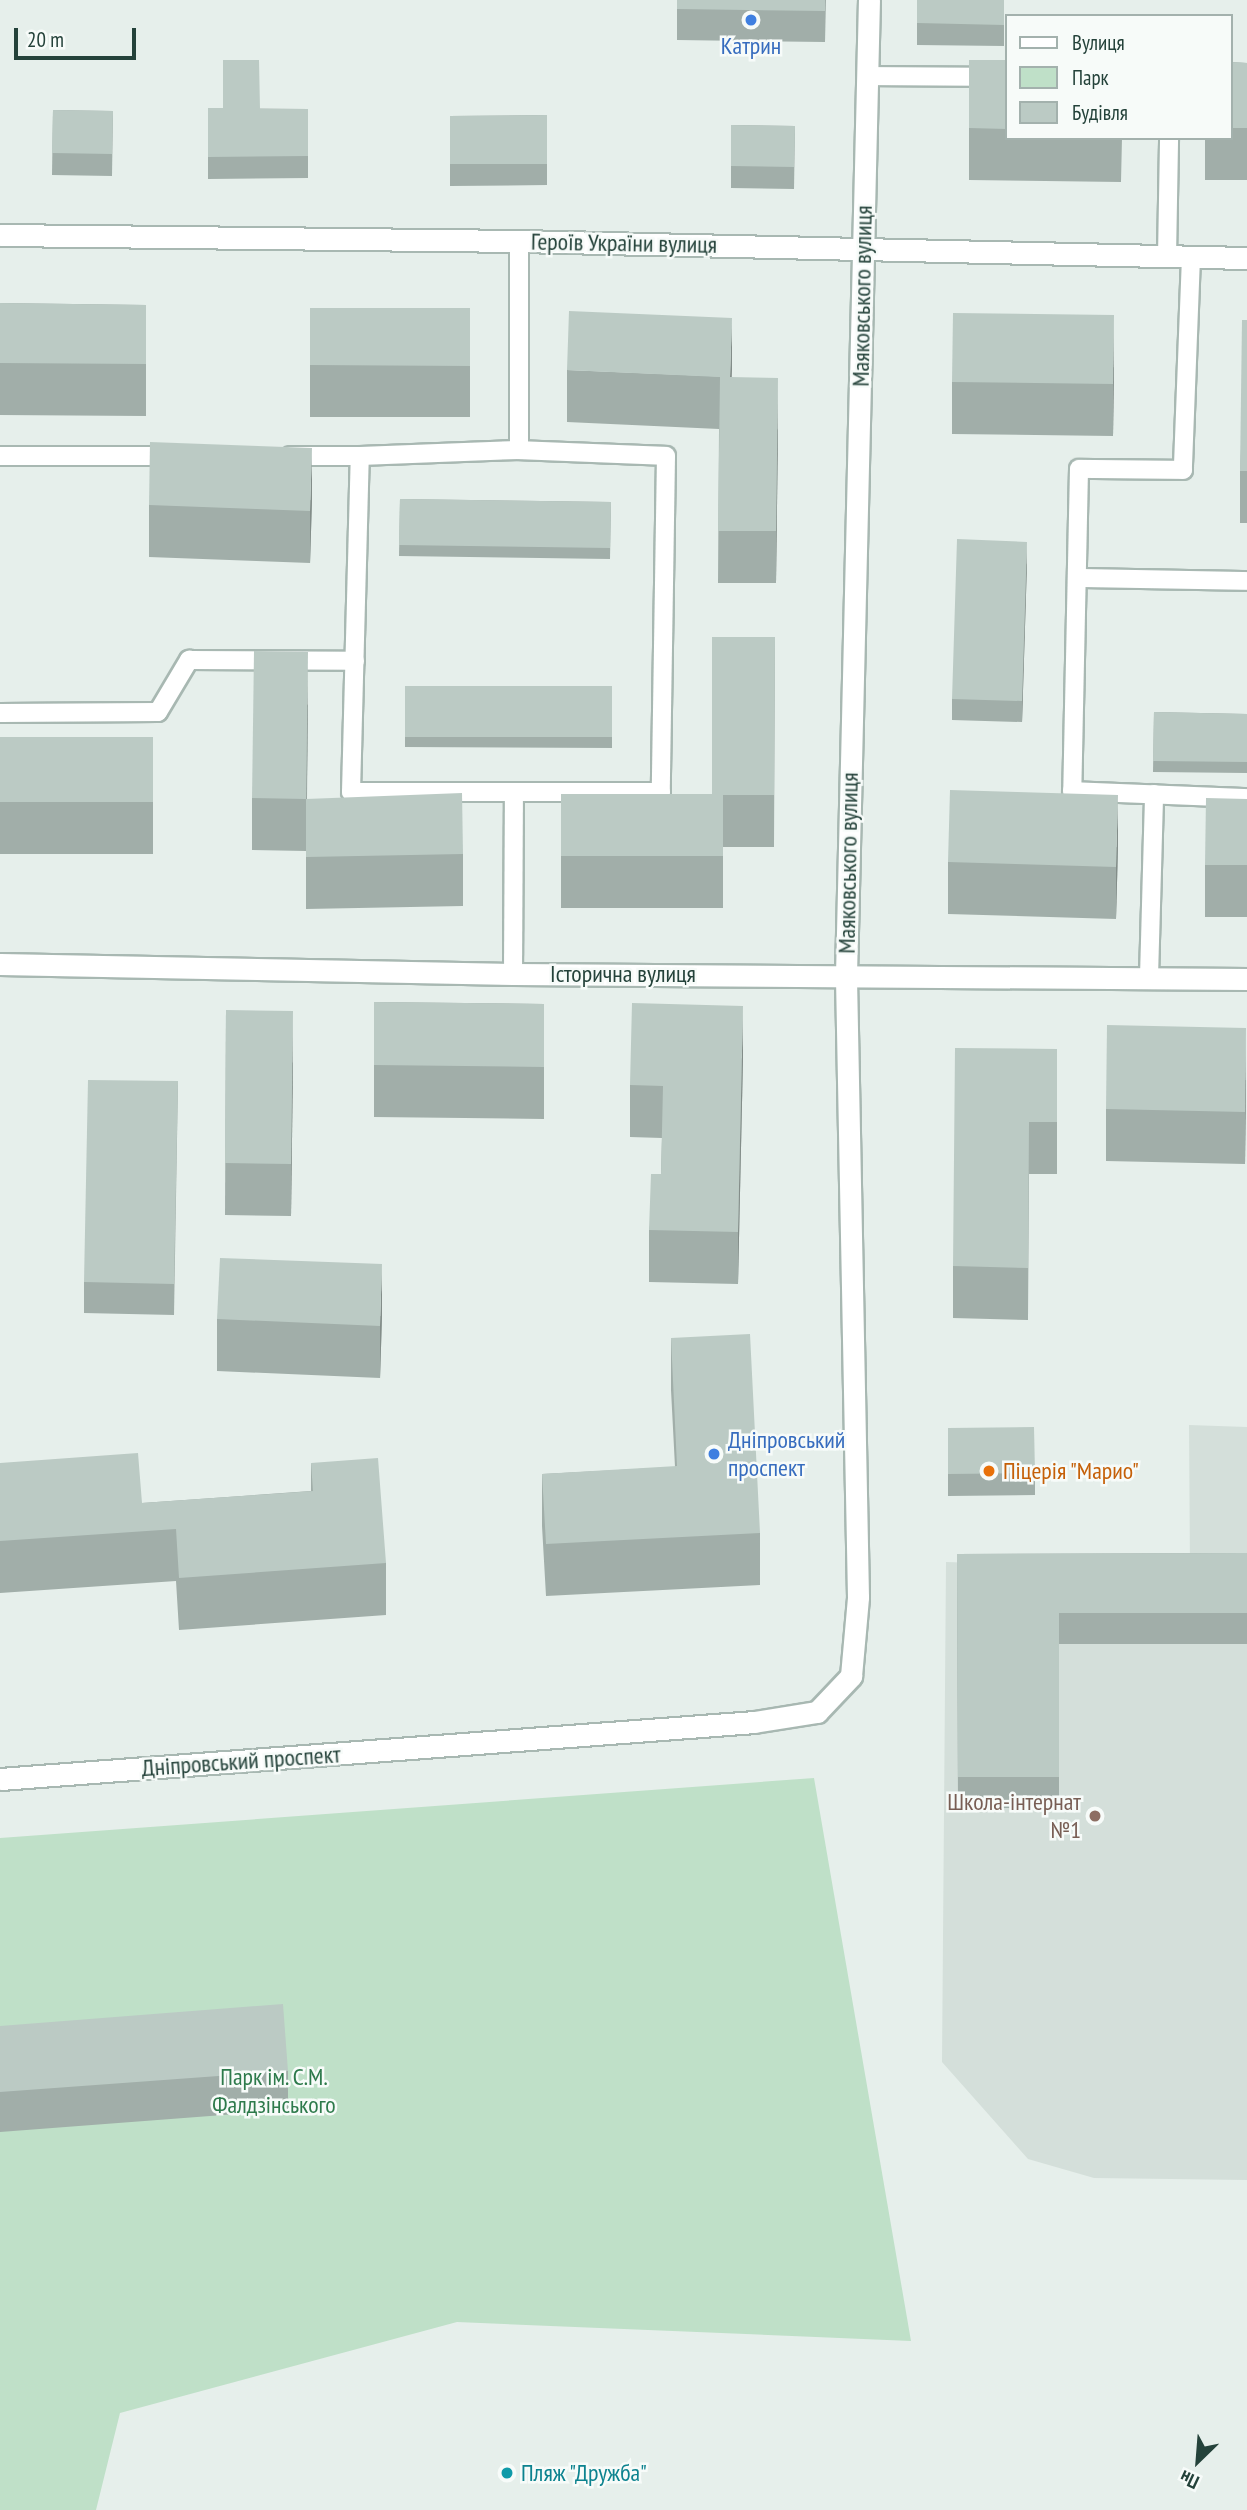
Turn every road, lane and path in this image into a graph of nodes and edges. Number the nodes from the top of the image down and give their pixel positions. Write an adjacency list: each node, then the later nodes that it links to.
1 (869, 0): 2 (street, Маяковського вулиця)
2 (869, 76): 3 (lane); 7 (street, Маяковського вулиця)
3 (1006, 77)
4 (1169, 140): 8 (lane)
5 (0, 235): 6 (street, Героїв України вулиця)
6 (519, 241): 7 (street, Героїв України вулиця); 11 (lane)
7 (863, 248): 8 (street, Героїв України вулиця); 25 (street, Маяковського вулиця)
8 (1167, 257): 9 (street, Героїв України вулиця)
9 (1191, 257): 10 (street, Героїв України вулиця); 16 (lane)
10 (1247, 258)
11 (519, 450): 15 (lane); 20 (lane)
12 (0, 456): 13 (lane)
13 (194, 456)
14 (277, 456): 15 (lane)
15 (360, 456): 18 (lane)
16 (1077, 578): 17 (lane); 21 (lane)
17 (1247, 581)
18 (355, 661): 19 (lane); 20 (lane)
19 (0, 713)
20 (514, 792): 24 (lane)
21 (1154, 794): 22 (lane); 26 (lane)
22 (1247, 797)
23 (0, 964): 24 (street, Історична вулиця)
24 (513, 974): 25 (street, Історична вулиця)
25 (846, 975): 26 (street, Історична вулиця); 28 (street, Маяковського вулиця)
26 (1149, 977): 27 (street, Історична вулиця)
27 (1247, 979)
28 (817, 1712): 29 (street, Дніпровський проспект)
29 (0, 1779)

